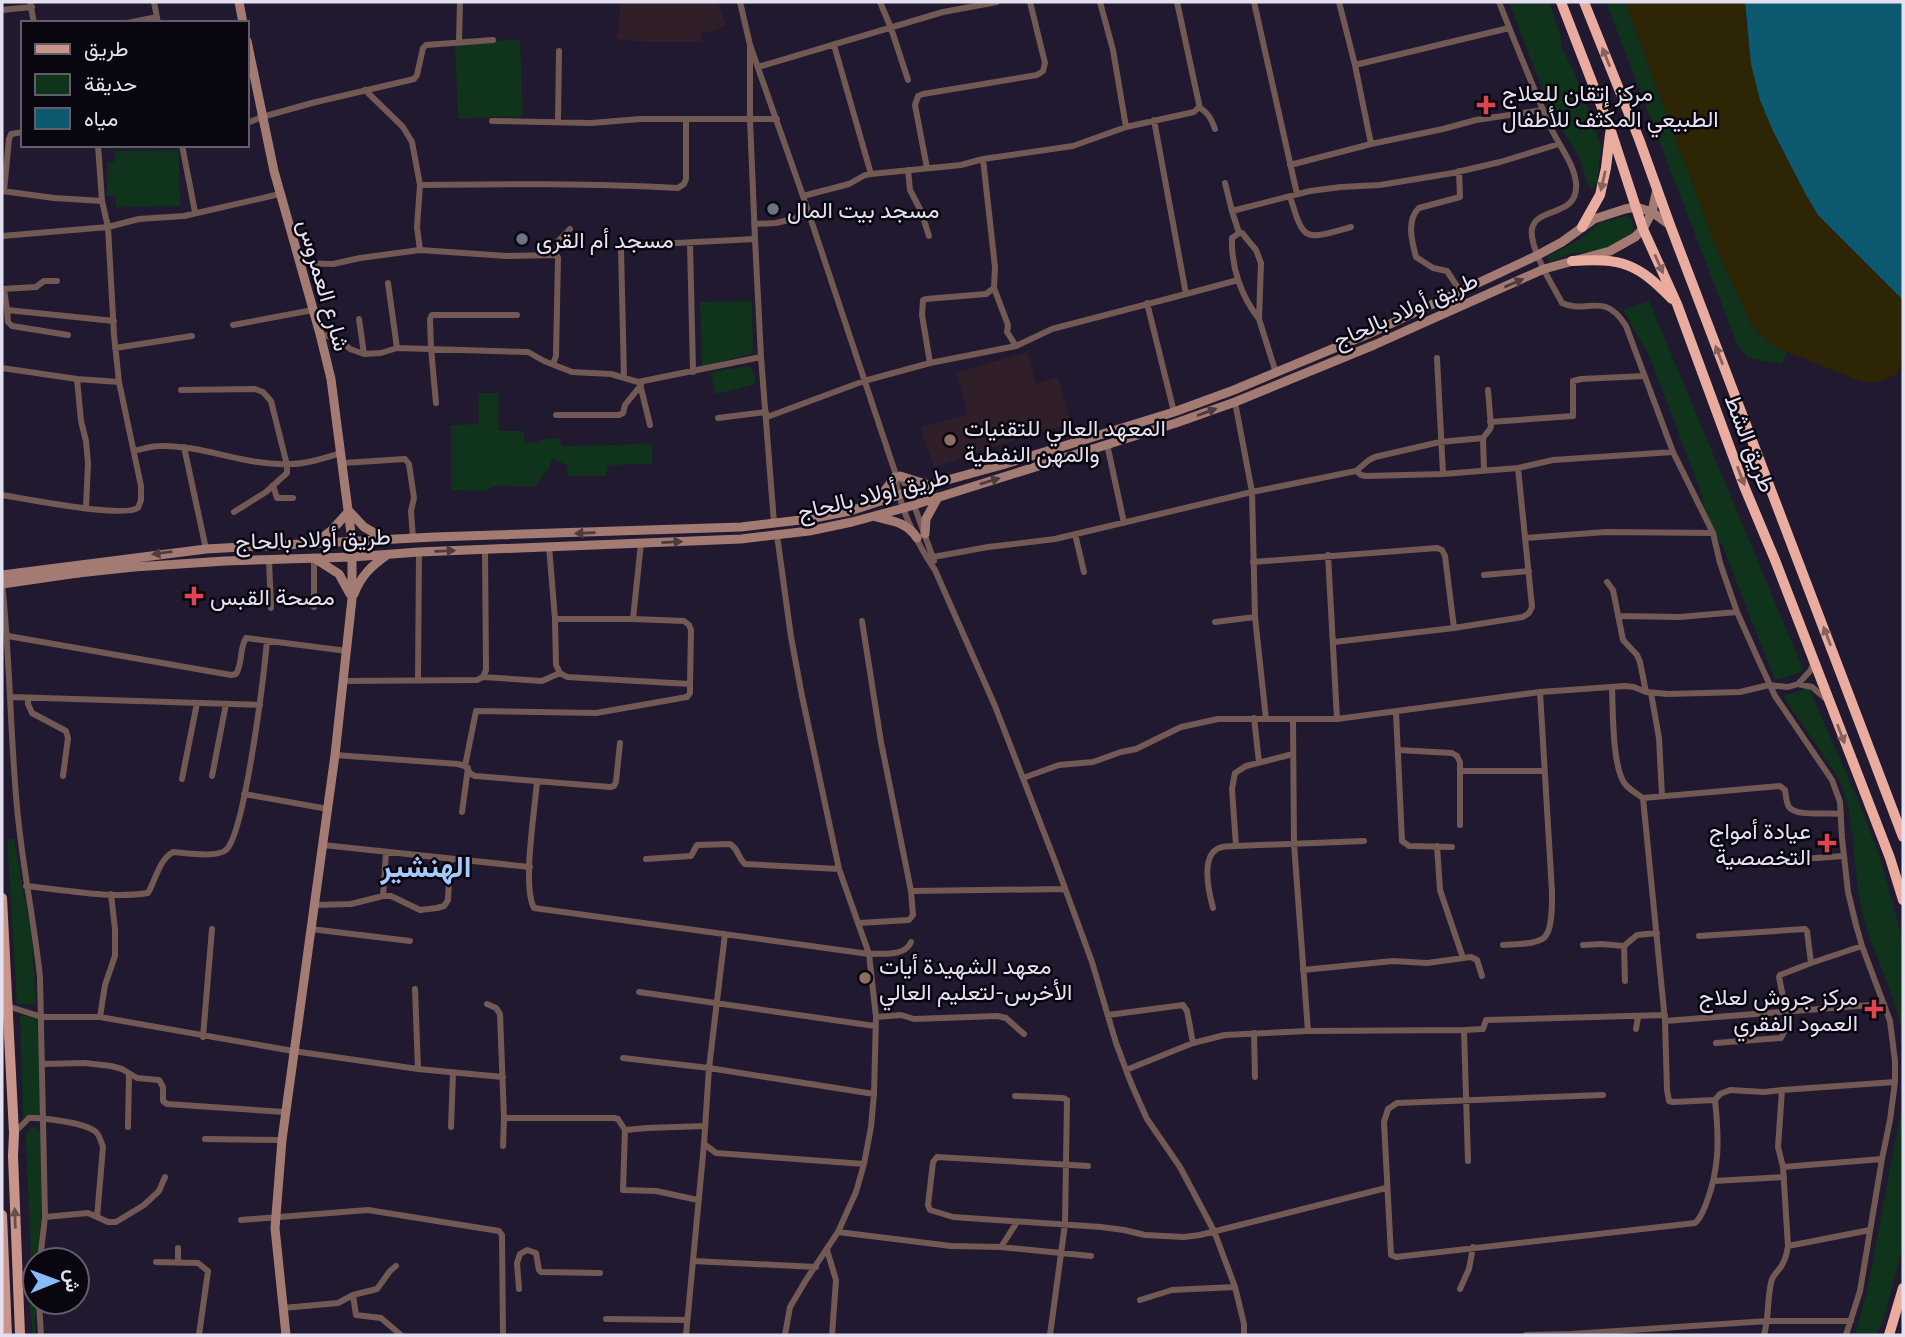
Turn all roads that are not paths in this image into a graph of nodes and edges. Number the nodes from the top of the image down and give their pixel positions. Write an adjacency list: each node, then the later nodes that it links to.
1 (155, 2): 17 (street)
2 (239, 2): 18 (main road)
3 (460, 2): 22 (street)
4 (740, 2): 23 (street)
5 (880, 2): 19 (street)
6 (997, 2): 19 (street)
7 (1030, 2): 51 (street)
8 (1100, 2): 41 (street)
9 (1177, 2): 31 (street)
10 (1254, 2): 50 (street)
11 (1339, 2): 27 (street)
12 (1499, 2): 20 (street)
13 (1562, 2): 43 (highway, طريق الشط)
14 (1584, 2): 57 (highway, طريق الشط, one-way to 14)
15 (31, 5): 16 (street)
16 (2, 10)
17 (158, 20)
18 (243, 21)
19 (891, 28): 25 (street); 29 (street)
20 (1509, 28): 27 (street); 32 (street)
21 (493, 40): 22 (street)
22 (459, 42): 30 (street)
23 (750, 45): 28 (street); 36 (street)
24 (248, 46): 33 (main road, شارع العمروس)
25 (834, 46): 28 (street); 54 (street)
26 (559, 51): 39 (street)
27 (1355, 65): 45 (street)
28 (758, 67): 34 (street)
29 (908, 80)
30 (365, 90): 33 (street); 56 (street)
31 (1199, 107): 37 (street); 42 (street)
32 (1543, 110): 45 (street); 46 (street)
33 (262, 117): 40 (street); 59 (main road, شارع العمروس)
34 (777, 118): 36 (street); 61 (street)
35 (686, 119): 36 (street); 39 (street); 56 (street)
36 (750, 120): 68 (street)
37 (1154, 120): 41 (street); 92 (street)
38 (492, 121): 39 (street)
39 (558, 121)
40 (248, 123)
41 (1126, 127): 49 (street)
42 (1214, 129)
43 (1611, 131): 63 (highway, طريق الشط); 72 (highway, one-way to 72)
44 (21, 132): 58 (street)
45 (1371, 144): 50 (street)
46 (1559, 145): 53 (street); 82 (street)
47 (97, 147): 62 (street)
48 (182, 147): 65 (street)
49 (983, 159): 51 (street); 89 (street)
50 (1290, 165): 60 (street)
51 (927, 168): 52 (street)
52 (908, 170): 54 (street); 77 (street)
53 (1459, 171): 60 (street); 91 (street)
54 (871, 174): 61 (street)
55 (1225, 183): 64 (street)
56 (420, 185): 80 (street)
57 (1657, 190): 66 (main road, طريق أولاد بالحاج); 69 (highway, طريق الشط)
58 (3, 191): 62 (street)
59 (281, 194): 65 (street); 84 (main road, شارع العمروس)
60 (1294, 195): 64 (street); 71 (street)
61 (803, 196): 67 (street)
62 (102, 201): 70 (street)
63 (1636, 207): 66 (main road); 72 (main road, طريق أولاد بالحاج); 74 (highway, طريق الشط)
64 (1233, 211): 75 (street)
65 (195, 212): 70 (street)
66 (1652, 212): 69 (main road); 74 (main road, طريق أولاد بالحاج)
67 (809, 215): 68 (street); 120 (street)
68 (754, 224): 78 (street)
69 (1670, 225): 249 (highway, طريق الشط, one-way to 69)
70 (108, 227): 76 (street); 100 (street)
71 (1351, 227)
72 (1582, 227): 82 (main road, طريق أولاد بالحاج)
73 (570, 229): 81 (street)
74 (1643, 229): 83 (main road, طريق أولاد بالحاج); 94 (highway, طريق الشط, one-way to 94)
75 (1238, 233): 86 (street); 99 (street)
76 (2, 236)
77 (929, 236)
78 (755, 239): 79 (street); 110 (street)
79 (690, 243): 115 (street); 118 (street)
80 (420, 250): 81 (street); 84 (street)
81 (555, 255): 113 (street)
82 (1538, 255): 85 (street); 91 (main road, طريق أولاد بالحاج)
83 (1572, 261): 85 (main road, طريق أولاد بالحاج); 94 (highway)
84 (300, 263): 96 (main road, شارع العمروس)
85 (1545, 270): 117 (street); 125 (main road, طريق أولاد بالحاج, one-way to 85)
86 (1238, 280): 92 (street); 99 (street)
87 (57, 281): 90 (street)
88 (388, 282): 107 (street)
89 (994, 288): 105 (street); 112 (street)
90 (3, 289): 95 (street)
91 (1460, 291): 116 (main road, طريق أولاد بالحاج)
92 (1186, 293): 93 (street)
93 (1147, 303): 105 (street); 127 (street)
94 (1676, 304): 205 (highway, طريق الشط, one-way to 205)
95 (6, 310): 100 (street); 103 (street)
96 (313, 310): 101 (street); 102 (main road, شارع العمروس)
97 (516, 315): 108 (street)
98 (359, 319): 109 (street)
99 (1259, 319): 116 (street)
100 (114, 321): 106 (street)
101 (233, 325)
102 (320, 334): 109 (street); 139 (main road, شارع العمروس)
103 (68, 335)
104 (192, 336): 106 (street)
105 (1016, 346): 112 (street)
106 (116, 348): 121 (street)
107 (397, 348): 108 (street); 109 (street)
108 (431, 348): 113 (street); 126 (street)
109 (364, 354)
110 (761, 357): 115 (street); 128 (street)
111 (1437, 358): 134 (street)
112 (930, 363): 120 (street)
113 (553, 364): 118 (street)
114 (2, 368): 119 (street)
115 (693, 372): 122 (street)
116 (1276, 373): 127 (main road, طريق أولاد بالحاج)
117 (1644, 376): 131 (street); 138 (street)
118 (624, 377): 122 (street)
119 (77, 379): 121 (street); 155 (street)
120 (864, 381): 128 (street); 145 (street)
121 (119, 382): 137 (street)
122 (640, 384): 129 (street); 132 (street)
123 (181, 390): 140 (street)
124 (1488, 390): 131 (street)
125 (1235, 402): 135 (main road, طريق أولاد بالحاج, one-way to 125); 148 (street)
126 (436, 403)
127 (1174, 412): 147 (main road, طريق أولاد بالحاج)
128 (766, 414): 130 (street); 159 (street)
129 (556, 415)
130 (718, 418)
131 (1490, 422): 133 (street)
132 (650, 425)
133 (1483, 438): 134 (street); 142 (street)
134 (1440, 443): 143 (street); 144 (street)
135 (1107, 444): 151 (main road, طريق أولاد بالحاج, one-way to 135); 160 (street)
136 (184, 447): 137 (street); 140 (street); 172 (street)
137 (134, 451): 155 (street)
138 (1673, 452): 141 (street); 161 (street)
139 (342, 458): 140 (street); 156 (main road, شارع العمروس); 165 (street)
140 (287, 465): 146 (street)
141 (1518, 468): 142 (street); 166 (street)
142 (1484, 470): 144 (street)
143 (1356, 471): 144 (street); 148 (street)
144 (1443, 474)
145 (897, 475): 147 (main road); 149 (street); 153 (main road)
146 (273, 485): 152 (street); 157 (street)
147 (929, 485): 149 (main road, طريق أولاد بالحاج)
148 (1252, 492): 160 (street); 181 (street)
149 (905, 493): 153 (main road, طريق أولاد بالحاج); 154 (street)
150 (2, 495): 155 (street)
151 (938, 497): 154 (main road, طريق أولاد بالحاج); 164 (main road)
152 (293, 498)
153 (873, 504): 159 (main road, طريق أولاد بالحاج)
154 (909, 507): 158 (main road, طريق أولاد بالحاج); 164 (street)
155 (86, 508)
156 (349, 511): 167 (main road); 168 (main road, شارع العمروس); 170 (main road)
157 (234, 512)
158 (874, 517): 163 (main road, طريق أولاد بالحاج); 164 (main road)
159 (774, 523): 165 (main road, طريق أولاد بالحاج, one-way to 165)
160 (1124, 523): 162 (street)
161 (1713, 533): 166 (street); 193 (street)
162 (1075, 534): 178 (street); 185 (street)
163 (777, 535): 169 (main road, طريق أولاد بالحاج, one-way to 163); 262 (street)
164 (921, 536): 178 (street); 183 (street)
165 (412, 538): 167 (main road, طريق أولاد بالحاج)
166 (1525, 538): 184 (street)
167 (386, 540): 168 (main road, طريق أولاد بالحاج)
168 (352, 541): 170 (main road, طريق أولاد بالحاج); 177 (main road, شارع العمروس)
169 (641, 543): 171 (main road, طريق أولاد بالحاج); 197 (street)
170 (313, 544): 172 (main road, طريق أولاد بالحاج)
171 (548, 547): 173 (main road, طريق أولاد بالحاج); 196 (street)
172 (206, 548): 182 (main road, طريق أولاد بالحاج, one-way to 182)
173 (485, 550): 174 (main road, طريق أولاد بالحاج, one-way to 173); 207 (street)
174 (419, 552): 175 (main road, طريق أولاد بالحاج); 209 (street)
175 (388, 555): 177 (main road, طريق أولاد بالحاج); 190 (main road)
176 (1328, 555): 181 (street); 200 (street); 203 (street)
177 (352, 557): 179 (main road, طريق أولاد بالحاج); 190 (main road, شارع العمروس)
178 (933, 557): 183 (street)
179 (314, 558): 180 (main road, طريق أولاد بالحاج); 190 (main road); 191 (street)
180 (269, 560): 182 (main road, طريق أولاد بالحاج); 192 (street)
181 (1253, 562): 195 (street)
182 (77, 569): 187 (main road, طريق أولاد بالحاج); 189 (main road, طريق أولاد بالحاج, bridge)
183 (935, 570): 239 (street)
184 (1529, 571): 186 (street); 200 (street)
185 (1084, 572)
186 (1485, 575)
187 (2, 576): 201 (street)
188 (1607, 582): 194 (street)
189 (2, 584)
190 (352, 599): 204 (main road, شارع العمروس)
191 (314, 607)
192 (271, 608)
193 (1737, 612): 194 (street); 212 (street)
194 (1618, 616): 216 (street)
195 (1255, 617): 199 (street); 226 (street)
196 (555, 619): 197 (street); 206 (street)
197 (633, 619): 210 (street)
198 (862, 621): 265 (street)
199 (1215, 622)
200 (1454, 628): 203 (street)
201 (8, 636): 202 (street); 217 (street)
202 (267, 641): 204 (street); 223 (street)
203 (1334, 642): 227 (street)
204 (347, 651): 208 (main road, شارع العمروس)
205 (1814, 663): 211 (street); 220 (highway, طريق الشط)
206 (560, 673): 207 (street); 210 (street)
207 (483, 677): 209 (street)
208 (344, 681): 209 (street); 232 (main road, شارع العمروس)
209 (418, 681)
210 (690, 684): 234 (street)
211 (1798, 684): 214 (street); 220 (street)
212 (1769, 685): 214 (street); 216 (street); 219 (street)
213 (1612, 687): 215 (street); 216 (street); 244 (street)
214 (1788, 687): 219 (street)
215 (1540, 692): 224 (street); 236 (street)
216 (1648, 693): 243 (street)
217 (11, 697): 218 (street); 263 (street)
218 (28, 698): 221 (street); 237 (street)
219 (1778, 700): 247 (street)
220 (1829, 702): 269 (highway, طريق الشط, one-way to 269)
221 (197, 703): 222 (street); 240 (street)
222 (226, 704): 223 (street); 238 (street)
223 (260, 705): 242 (street)
224 (1396, 712): 227 (street); 230 (street)
225 (1254, 718): 226 (street); 233 (street); 239 (street)
226 (1266, 719): 228 (street)
227 (1337, 719): 228 (street)
228 (1293, 720): 231 (street)
229 (620, 743): 241 (street)
230 (1398, 750): 235 (street); 254 (street)
231 (1293, 754): 233 (street); 252 (street)
232 (335, 755): 234 (street); 245 (main road, شارع العمروس)
233 (1259, 762): 253 (street)
234 (466, 767): 241 (street); 246 (street)
235 (1460, 771): 236 (street); 248 (street)
236 (1544, 771): 281 (street)
237 (63, 776)
238 (212, 776)
239 (1023, 778): 264 (street)
240 (181, 779)
241 (537, 781): 261 (street)
242 (244, 794): 245 (street); 266 (street)
243 (1662, 796): 244 (street); 247 (street)
244 (1643, 798): 275 (street)
245 (328, 808): 251 (main road, شارع العمروس)
246 (462, 812)
247 (1841, 814): 257 (street)
248 (1460, 825)
249 (1903, 837)
250 (1364, 841): 252 (street)
251 (323, 845): 256 (street); 270 (main road, شارع العمروس)
252 (1294, 845): 253 (street); 287 (street)
253 (1236, 846): 271 (street)
254 (1437, 846): 255 (street); 285 (street)
255 (1452, 847)
256 (386, 853): 258 (street); 267 (street)
257 (1844, 856): 260 (street); 283 (street)
258 (450, 859): 261 (street); 267 (street)
259 (646, 859): 262 (street)
260 (1773, 861)
261 (530, 867): 276 (street)
262 (839, 869): 272 (street)
263 (26, 886): 266 (street); 298 (street)
264 (1065, 889): 265 (street); 297 (street)
265 (911, 891): 272 (street)
266 (111, 894): 299 (street)
267 (383, 896): 270 (street)
268 (2, 898): 295 (main road)
269 (1903, 900)
270 (315, 905): 274 (main road, شارع العمروس)
271 (1213, 908)
272 (859, 923): 284 (street)
273 (212, 929): 309 (street)
274 (311, 929): 278 (street); 312 (main road, شارع العمروس)
275 (1657, 933): 282 (street); 302 (street)
276 (725, 934): 284 (street); 293 (street)
277 (1699, 936): 286 (street)
278 (410, 941)
279 (911, 942): 284 (street)
280 (1583, 945): 282 (street)
281 (1503, 946)
282 (1624, 946): 289 (street)
283 (1862, 946): 286 (street); 294 (street)
284 (869, 954): 300 (street)
285 (1463, 958): 287 (street); 288 (street)
286 (1811, 963): 296 (street)
287 (1303, 970): 306 (street)
288 (1482, 976)
289 (1625, 981)
290 (415, 989): 316 (street)
291 (639, 992): 293 (street)
292 (486, 1003): 320 (street)
293 (717, 1003): 303 (street); 315 (street)
294 (1884, 1004): 296 (street); 322 (street)
295 (7, 1006): 298 (street); 336 (main road)
296 (1785, 1012): 302 (street); 311 (street)
297 (1108, 1014): 310 (street); 317 (street)
298 (42, 1017): 299 (street); 314 (street)
299 (100, 1017): 309 (street)
300 (876, 1017): 303 (street); 308 (street)
301 (1638, 1017): 302 (street); 304 (street); 305 (street)
302 (1665, 1018): 327 (street)
303 (876, 1026): 324 (street)
304 (1636, 1029)
305 (1464, 1030): 306 (street); 328 (street)
306 (1308, 1031): 307 (street)
307 (1254, 1033): 310 (street); 321 (street)
308 (1024, 1034)
309 (203, 1037): 312 (street)
310 (1193, 1043): 317 (street)
311 (1716, 1043)
312 (293, 1051): 316 (street); 329 (main road, شارع العمروس)
313 (623, 1058): 315 (street)
314 (43, 1064): 319 (street); 331 (street)
315 (709, 1068): 324 (street); 332 (street)
316 (418, 1069): 318 (street)
317 (1126, 1070): 360 (street)
318 (453, 1073): 320 (street); 334 (street)
319 (129, 1074): 329 (street); 333 (street)
320 (503, 1077): 330 (street)
321 (1255, 1077)
322 (1895, 1082): 323 (street); 341 (street)
323 (1782, 1090): 327 (street); 346 (street)
324 (874, 1094): 344 (street)
325 (1604, 1095): 328 (street)
326 (1015, 1096): 343 (street)
327 (1716, 1100): 349 (street)
328 (1467, 1101): 342 (street); 350 (street)
329 (285, 1112): 338 (main road, شارع العمروس)
330 (504, 1118): 335 (street); 340 (street)
331 (43, 1119): 336 (street); 354 (street); 355 (street)
332 (705, 1126): 335 (street); 339 (street)
333 (128, 1127)
334 (450, 1127)
335 (625, 1130): 351 (street)
336 (14, 1133): 391 (main road, one-way to 336)
337 (205, 1139): 338 (street)
338 (282, 1140): 353 (main road, شارع العمروس)
339 (704, 1144): 344 (street); 351 (street)
340 (503, 1146)
341 (1882, 1159): 346 (street); 359 (street)
342 (1468, 1161)
343 (1066, 1163): 345 (street); 357 (street); 358 (street)
344 (864, 1164): 361 (street)
345 (1088, 1166)
346 (1783, 1167): 348 (street)
347 (165, 1177): 355 (street)
348 (1784, 1177): 349 (street); 363 (street)
349 (1714, 1181): 365 (street)
350 (1386, 1188): 360 (street); 365 (street)
351 (698, 1200): 370 (street)
352 (2, 1215): 390 (main road)
353 (276, 1216): 356 (street); 377 (street); 384 (main road, شارع العمروس)
354 (45, 1217): 355 (street); 362 (street)
355 (97, 1217)
356 (240, 1220)
357 (1017, 1222): 358 (street); 364 (street)
358 (1065, 1224): 360 (street); 368 (street)
359 (1870, 1230): 363 (street); 389 (street)
360 (1214, 1231): 378 (street)
361 (838, 1232): 364 (street); 367 (street)
362 (42, 1246)
363 (1788, 1246): 388 (street)
364 (1001, 1247): 368 (street)
365 (1473, 1247): 381 (street)
366 (178, 1248): 372 (street)
367 (827, 1250): 374 (street); 399 (street)
368 (1062, 1254): 369 (street); 400 (street)
369 (1091, 1256)
370 (693, 1261): 374 (street); 387 (street)
371 (156, 1262): 372 (street)
372 (178, 1263): 393 (street)
373 (396, 1266): 382 (street)
374 (816, 1267): 398 (street)
375 (600, 1273): 376 (street)
376 (518, 1275): 377 (street); 380 (street)
377 (502, 1277): 396 (street)
378 (1235, 1287): 383 (street); 401 (street)
379 (1903, 1287): 405 (highway)
380 (519, 1289)
381 (1460, 1289)
382 (354, 1295): 384 (street); 395 (street)
383 (1140, 1300)
384 (283, 1308): 394 (main road, شارع العمروس)
385 (40, 1316): 392 (street)
386 (606, 1319): 387 (street)
387 (687, 1320): 397 (street)
388 (1768, 1321): 389 (street); 402 (street); 403 (street)
389 (1850, 1321): 404 (street)
390 (7, 1335)
391 (20, 1335)
392 (41, 1335)
393 (199, 1335)
394 (286, 1335)
395 (401, 1335)
396 (503, 1335)
397 (686, 1335)
398 (785, 1335)
399 (832, 1335)
400 (1050, 1335)
401 (1244, 1335)
402 (1526, 1335)
403 (1764, 1335)
404 (1846, 1335)
405 (1889, 1335)

